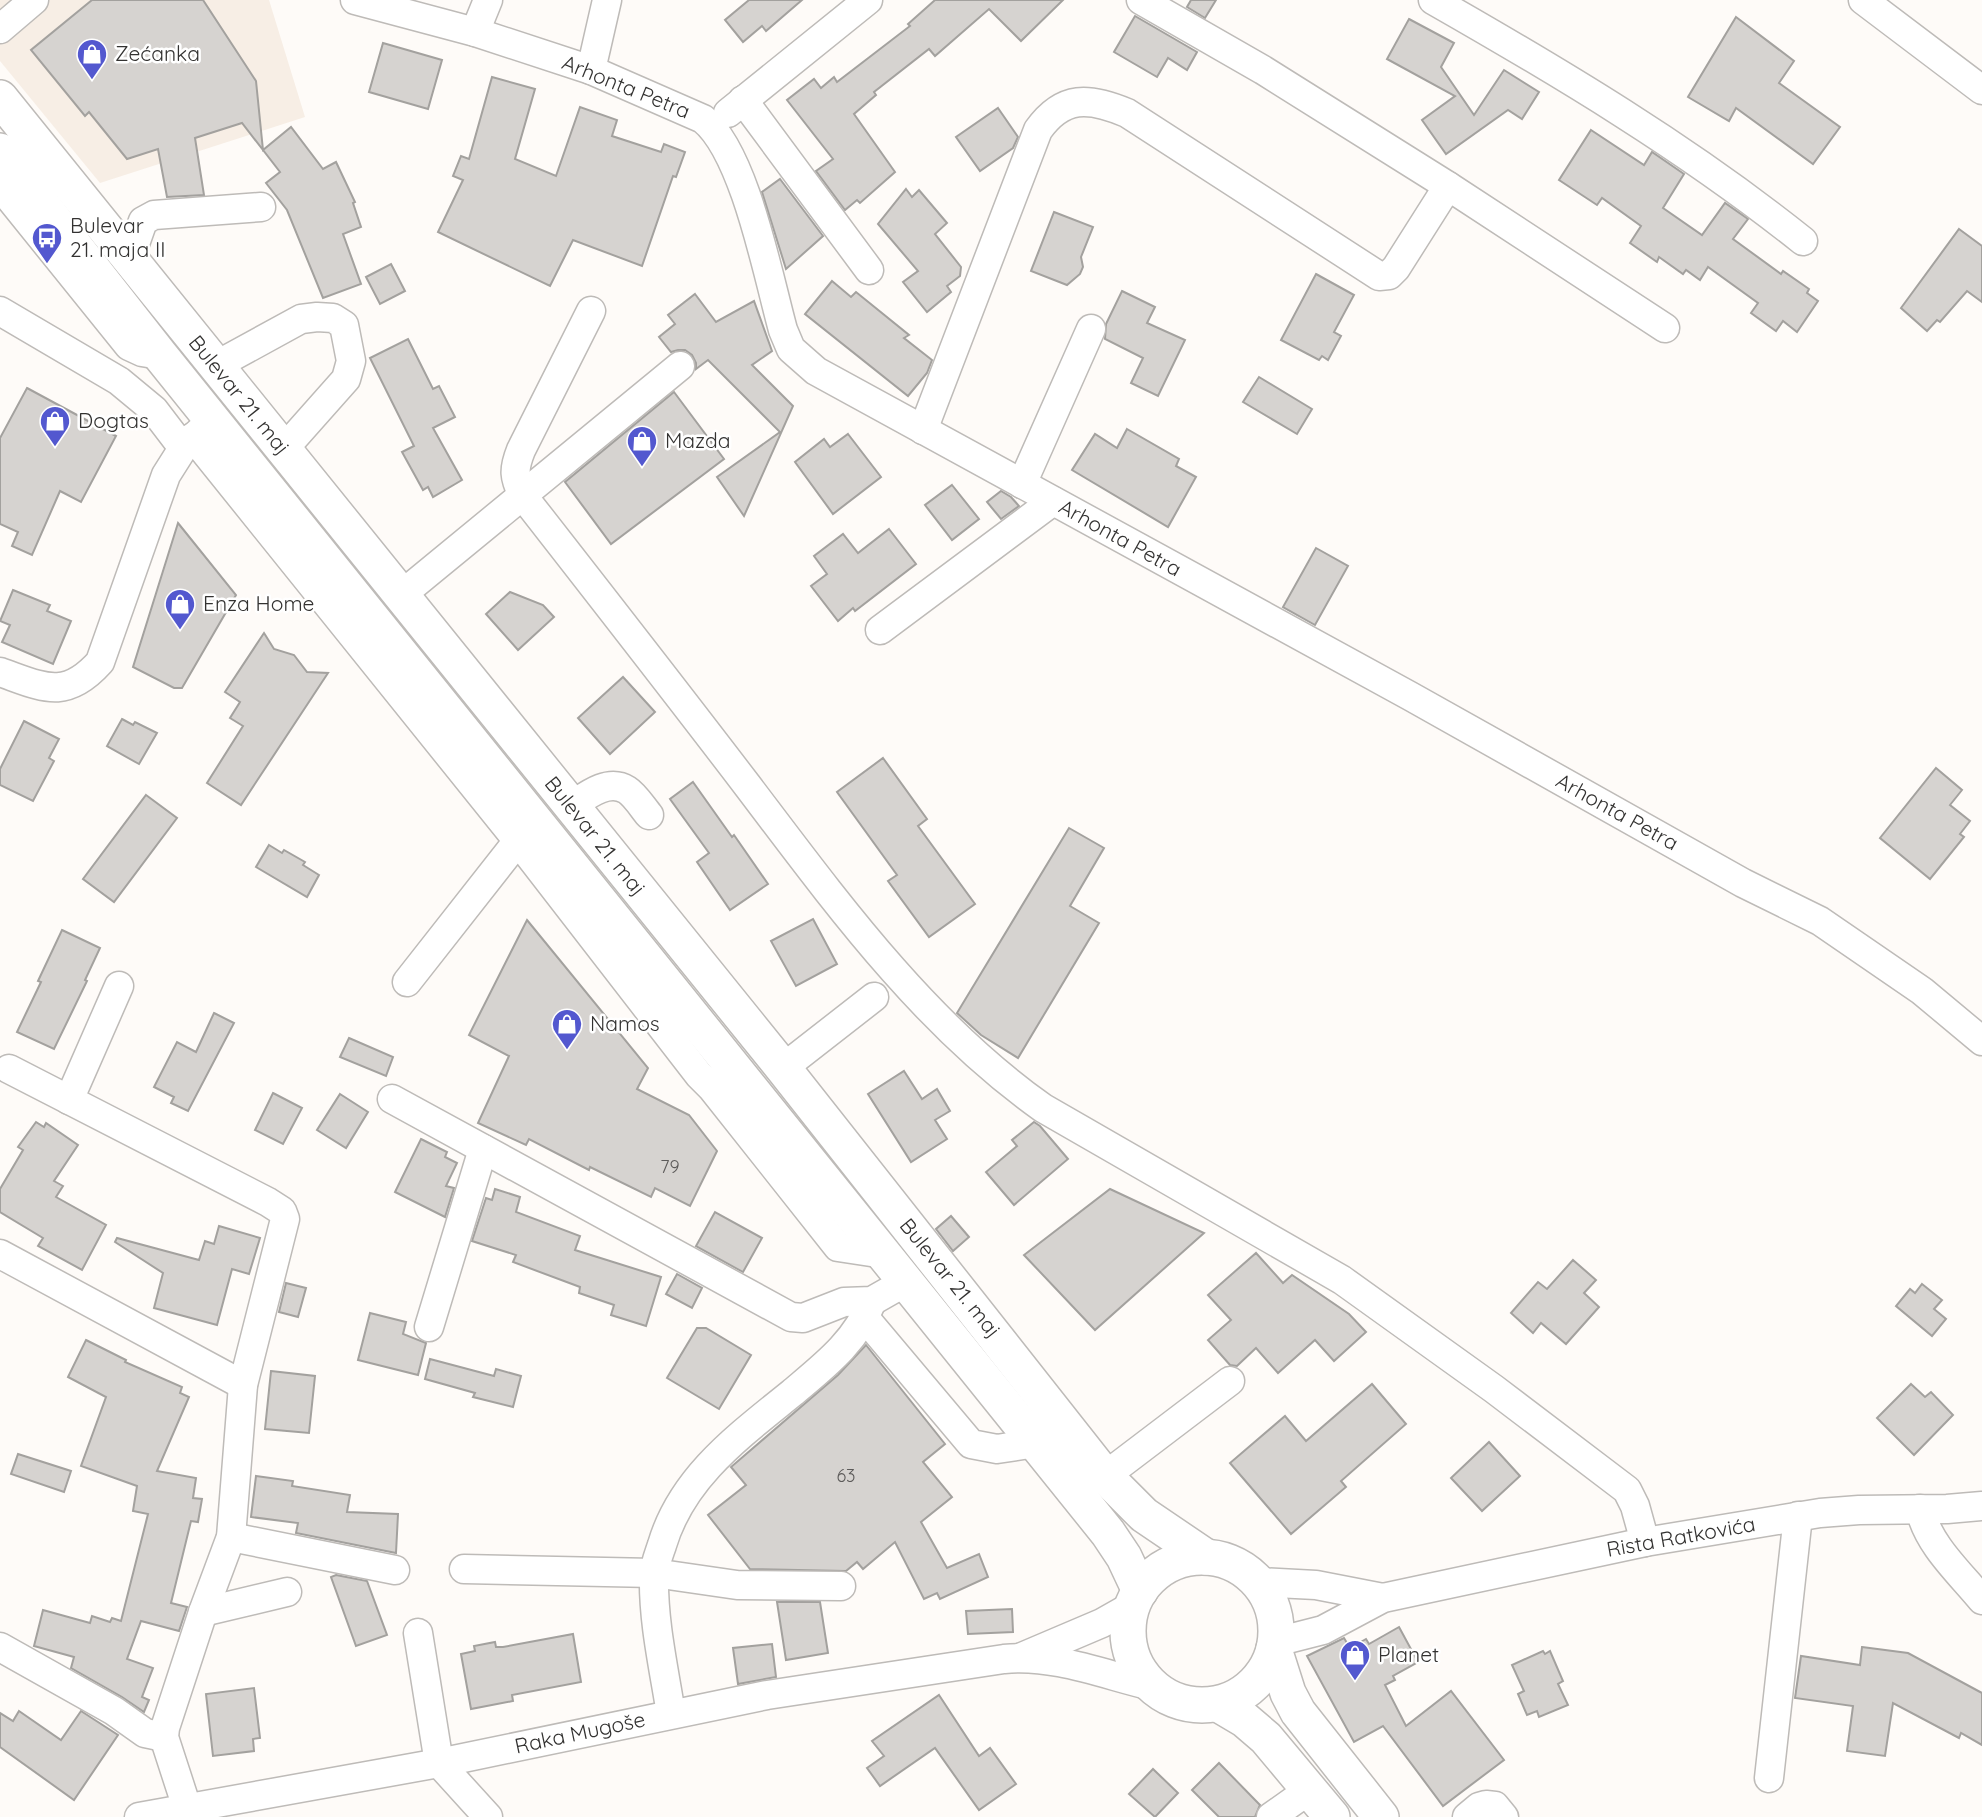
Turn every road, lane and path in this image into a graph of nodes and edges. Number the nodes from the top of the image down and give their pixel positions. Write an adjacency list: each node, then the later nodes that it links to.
1 (34, 0): 9 (street)
2 (355, 0): 10 (street, Arhonta Petra)
3 (488, 0): 10 (street)
4 (607, 0): 11 (street)
5 (868, 0): 14 (street)
6 (1141, 0): 18 (street)
7 (1433, 0): 20 (street)
8 (1863, 0): 12 (street)
9 (0, 29)
10 (475, 32): 11 (street, Arhonta Petra)
11 (591, 70): 15 (street, Arhonta Petra)
12 (1982, 90)
13 (0, 98): 21 (main road, Bulevar 21. maj)
14 (743, 100): 15 (street); 22 (street)
15 (713, 126): 30 (street, Arhonta Petra)
16 (0, 151): 27 (main road, Bulevar 21. maj)
17 (0, 186): 27 (street)
18 (1448, 186): 25 (street); 30 (street)
19 (261, 207): 21 (street)
20 (1803, 241)
21 (130, 258): 28 (main road, Bulevar 21. maj)
22 (869, 270)
23 (0, 311): 31 (street)
24 (592, 311): 34 (street)
25 (1665, 328)
26 (1091, 329): 33 (street)
27 (160, 355): 31 (main road, Bulevar 21. maj)
28 (215, 366): 32 (main road, Bulevar 21. maj); 32 (street)
29 (680, 366): 34 (street)
30 (923, 430): 33 (street, Arhonta Petra)
31 (196, 435): 38 (street); 41 (main road, Bulevar 21. maj)
32 (283, 450): 36 (main road, Bulevar 21. maj)
33 (1022, 484): 35 (street, Arhonta Petra)
34 (523, 496): 36 (street); 63 (street)
35 (1053, 502): 37 (street); 45 (street, Arhonta Petra)
36 (400, 596): 39 (main road, Bulevar 21. maj)
37 (880, 629)
38 (0, 672)
39 (571, 806): 40 (street); 46 (main road, Bulevar 21. maj)
40 (649, 815)
41 (526, 830): 42 (street); 52 (main road, Bulevar 21. maj)
42 (407, 982)
43 (119, 986): 49 (street)
44 (874, 997): 46 (street)
45 (1982, 1041)
46 (783, 1068): 58 (main road, Bulevar 21. maj)
47 (9, 1069): 49 (street)
48 (392, 1099): 50 (street)
49 (69, 1100): 56 (street)
50 (483, 1149): 53 (street); 54 (street)
51 (0, 1254): 56 (street)
52 (907, 1282): 53 (street); 57 (main road, Bulevar 21. maj)
53 (868, 1310): 57 (street); 67 (street)
54 (429, 1327)
55 (1230, 1381): 58 (street)
56 (243, 1385): 62 (street)
57 (1036, 1443): 71 (main road, Bulevar 21. maj)
58 (1105, 1476): 64 (main road, Bulevar 21. maj)
59 (1982, 1506): 60 (street, Rista Ratkovića)
60 (1920, 1509): 61 (street, Rista Ratkovića); 73 (street)
61 (1798, 1516): 63 (street, Rista Ratkovića); 84 (street)
62 (231, 1537): 66 (street); 74 (street)
63 (1645, 1542): 72 (street, Rista Ratkovića)
64 (1206, 1557): 68 (main road, Bulevar 21. maj); 71 (main road, Bulevar 21. maj)
65 (464, 1569): 67 (street)
66 (396, 1570)
67 (654, 1573): 69 (street); 81 (street)
68 (1258, 1582): 72 (street, Rista Ratkovića); 76 (main road, Bulevar 21. maj)
69 (841, 1586)
70 (287, 1592): 74 (street)
71 (1136, 1598): 78 (street, Raka Mugoše); 79 (main road)
72 (1383, 1598): 76 (street, Rista Ratkovića)
73 (1982, 1600)
74 (203, 1612): 82 (street)
75 (418, 1633): 83 (street)
76 (1275, 1646): 80 (main road); 90 (main road, Bulevar 21. maj)
77 (0, 1647): 82 (street)
78 (1022, 1657): 79 (street, Raka Mugoše); 81 (street, Raka Mugoše)
79 (1152, 1686): 80 (main road)
80 (1218, 1704): 85 (main road)
81 (671, 1714): 83 (street, Raka Mugoše)
82 (164, 1737): 86 (street)
83 (439, 1763): 86 (street, Raka Mugoše); 88 (street)
84 (1769, 1778)
85 (1322, 1807): 89 (street)
86 (188, 1813): 87 (street, Raka Mugoše)
87 (139, 1817)
88 (488, 1817)
89 (1271, 1817)
90 (1381, 1817)
91 (1467, 1817): 92 (street)
92 (1504, 1817)

